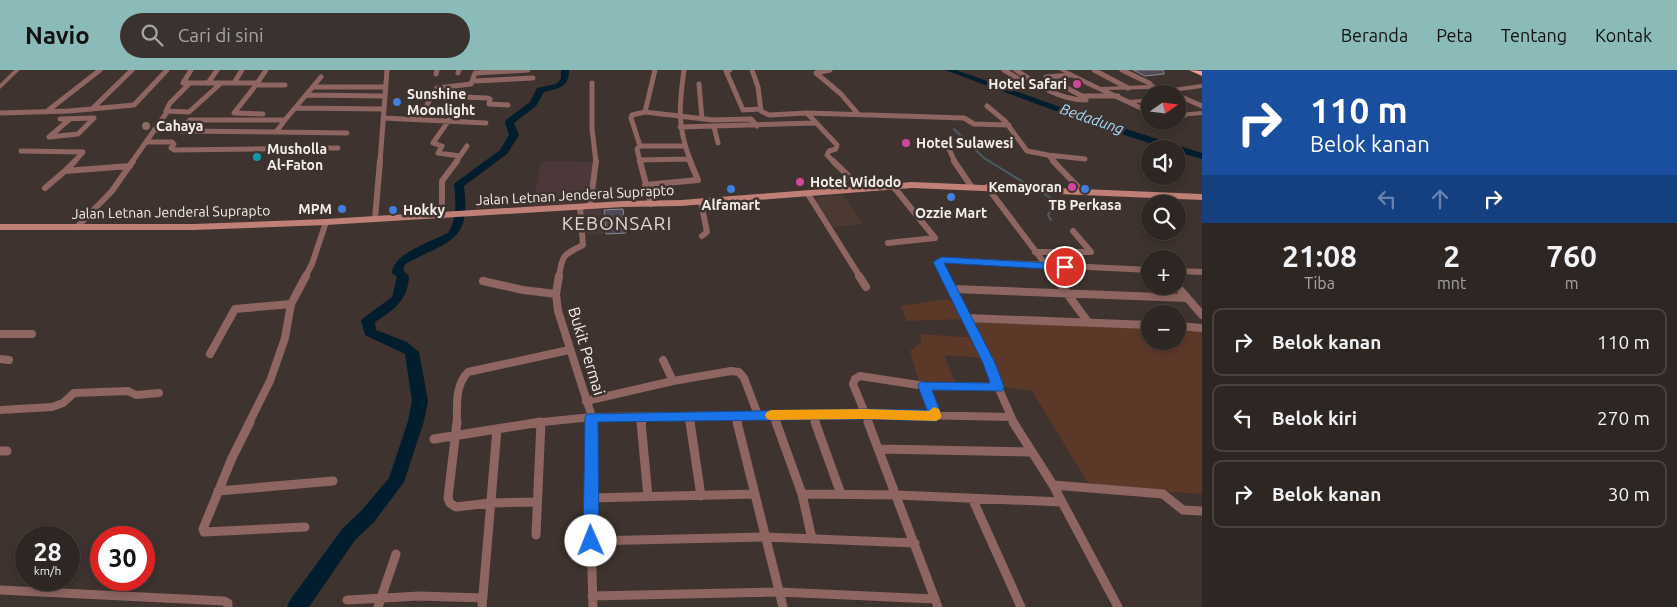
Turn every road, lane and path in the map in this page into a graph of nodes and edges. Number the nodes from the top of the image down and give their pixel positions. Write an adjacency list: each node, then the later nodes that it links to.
1 (17, 70): 39 (street)
2 (100, 70): 63 (street)
3 (132, 70): 58 (street)
4 (167, 70): 58 (street)
5 (191, 70): 28 (street)
6 (217, 70): 28 (street)
7 (242, 70): 29 (street)
8 (266, 70): 31 (street)
9 (388, 70): 41 (street)
10 (528, 70): 26 (street)
11 (655, 70): 65 (street)
12 (684, 70): 72 (street)
13 (730, 70): 61 (street)
14 (752, 70): 60 (street)
15 (830, 70): 70 (street)
16 (1004, 70): 27 (street)
17 (1016, 70): 50 (street)
18 (1062, 70): 23 (street)
19 (1094, 70): 42 (street)
20 (1122, 70): 35 (street)
21 (1193, 70): 22 (highway)
22 (1202, 74)
23 (1071, 75): 43 (street); 48 (street)
24 (321, 78): 40 (street)
25 (533, 78): 26 (street)
26 (474, 81): 47 (street)
27 (1022, 81)
28 (208, 83): 29 (street)
29 (234, 83): 31 (street)
30 (592, 83): 116 (street)
31 (257, 84): 34 (street); 69 (street)
32 (699, 84): 77 (street)
33 (220, 85): 64 (street)
34 (285, 85)
35 (1150, 85)
36 (188, 86): 64 (street)
37 (1141, 86): 42 (street)
38 (1202, 86): 44 (street)
39 (0, 87)
40 (313, 87): 41 (street); 45 (street)
41 (385, 87): 46 (street)
42 (1126, 87): 43 (street)
43 (1101, 89): 48 (street)
44 (1186, 91)
45 (306, 95): 46 (street); 56 (street)
46 (384, 96): 59 (street)
47 (432, 96): 53 (street); 74 (street)
48 (1118, 96): 52 (street)
49 (1186, 99): 55 (street)
50 (1086, 100)
51 (1141, 101): 52 (street)
52 (1129, 102): 57 (street)
53 (508, 105)
54 (987, 106): 83 (street)
55 (1202, 106)
56 (296, 108): 59 (street); 78 (street)
57 (1141, 108)
58 (92, 109): 62 (street)
59 (383, 109): 73 (street)
60 (760, 109): 61 (street); 67 (street)
61 (743, 110): 75 (street)
62 (69, 111): 63 (street); 76 (street)
63 (46, 112): 66 (street)
64 (167, 112): 87 (street)
65 (645, 112): 72 (street); 93 (street)
66 (0, 113)
67 (807, 113): 70 (street); 81 (street)
68 (1202, 113): 71 (street)
69 (263, 114)
70 (858, 114): 83 (street)
71 (1186, 115)
72 (679, 116): 77 (street); 84 (street)
73 (383, 118): 74 (street); 119 (street)
74 (419, 118): 79 (street)
75 (747, 118): 77 (street); 82 (street)
76 (70, 119): 76 (street)
77 (702, 119)
78 (285, 120): 86 (street); 88 (street)
79 (449, 120): 80 (street); 99 (street)
80 (486, 123)
81 (816, 123): 82 (street); 110 (street)
82 (757, 126): 85 (street)
83 (1009, 126): 98 (street)
84 (680, 127): 85 (street); 94 (street)
85 (714, 127): 91 (street)
86 (181, 128): 87 (street); 88 (street)
87 (154, 130): 90 (street)
88 (276, 132): 89 (street)
89 (347, 133)
90 (146, 142): 96 (street); 103 (street)
91 (718, 143)
92 (467, 146): 99 (street)
93 (640, 146): 94 (street); 102 (street)
94 (685, 146): 100 (street)
95 (948, 147): 107 (street)
96 (338, 148)
97 (21, 151): 104 (street)
98 (1048, 155): 101 (street); 111 (street)
99 (460, 156): 118 (street)
100 (689, 159): 102 (street); 105 (street)
101 (1085, 159)
102 (639, 160): 105 (street)
103 (130, 166): 104 (street); 122 (street)
104 (65, 170): 109 (street)
105 (645, 185): 115 (street)
106 (894, 186): 107 (main road, Jalan Letnan Jenderal Suprapto); 110 (main road, Jalan Letnan Jenderal Suprapto); 125 (street)
107 (971, 186): 108 (main road, Jalan Letnan Jenderal Suprapto)
108 (987, 187): 111 (main road, Jalan Letnan Jenderal Suprapto); 126 (street)
109 (45, 188)
110 (862, 189): 112 (main road, Jalan Letnan Jenderal Suprapto)
111 (1082, 191): 113 (main road, Jalan Letnan Jenderal Suprapto)
112 (808, 194): 114 (main road, Jalan Letnan Jenderal Suprapto); 132 (street)
113 (1196, 198)
114 (701, 202): 115 (main road, Jalan Letnan Jenderal Suprapto); 124 (street)
115 (652, 204): 116 (main road, Jalan Letnan Jenderal Suprapto)
116 (590, 206): 117 (main road, Jalan Letnan Jenderal Suprapto)
117 (580, 207): 118 (main road, Jalan Letnan Jenderal Suprapto); 135 (street, Bukit Permai)
118 (445, 216): 119 (main road, Jalan Letnan Jenderal Suprapto)
119 (375, 219): 120 (main road, Jalan Letnan Jenderal Suprapto)
120 (326, 222): 122 (main road, Jalan Letnan Jenderal Suprapto); 138 (street)
121 (0, 227): 122 (main road, Jalan Letnan Jenderal Suprapto)
122 (77, 227)
123 (1072, 231): 126 (street)
124 (702, 236)
125 (888, 243)
126 (1035, 252): 127 (street)
127 (1047, 267): 128 (street); 133 (street); 134 (street)
128 (1141, 270)
129 (1186, 272): 130 (street)
130 (1202, 272)
131 (483, 281): 135 (street)
132 (866, 287)
133 (953, 289): 134 (street); 140 (street)
134 (1067, 292): 137 (street); 141 (street)
135 (556, 294): 147 (street, Bukit Permai)
136 (1184, 295): 137 (street)
137 (1187, 298): 139 (street)
138 (291, 304): 148 (street); 174 (street)
139 (1202, 315)
140 (967, 318): 141 (street); 152 (street)
141 (1088, 322): 142 (street)
142 (1141, 325)
143 (1186, 327): 144 (street)
144 (1202, 328)
145 (0, 334): 146 (street)
146 (32, 334)
147 (569, 350): 154 (street, Bukit Permai); 168 (street)
148 (210, 354)
149 (663, 360): 150 (street)
150 (673, 381): 154 (street); 157 (street)
151 (924, 386): 152 (street); 156 (street); 161 (street)
152 (998, 387): 165 (street)
153 (159, 393): 155 (street)
154 (586, 401): 162 (street, Bukit Permai)
155 (0, 410)
156 (866, 414): 159 (street); 161 (street); 170 (street)
157 (758, 415): 158 (street); 160 (street)
158 (774, 415): 159 (street); 176 (street)
159 (813, 415): 177 (street)
160 (736, 416): 164 (street); 175 (street)
161 (936, 416): 165 (street)
162 (592, 417): 163 (street); 166 (street); 181 (street, Bukit Permai)
163 (641, 417): 164 (street); 180 (street)
164 (689, 417): 179 (street)
165 (1010, 417): 171 (street)
166 (540, 422): 167 (street); 183 (street)
167 (497, 429): 168 (street); 185 (street)
168 (456, 435): 169 (street); 185 (street)
169 (434, 439)
170 (879, 449): 171 (street); 178 (street)
171 (1031, 452): 173 (street)
172 (333, 481): 174 (street)
173 (1053, 485): 184 (street); 186 (street)
174 (218, 491): 187 (street)
175 (755, 494): 179 (street); 189 (street)
176 (802, 494): 177 (street); 190 (street)
177 (841, 494): 178 (street)
178 (897, 495): 182 (street); 192 (street)
179 (700, 496): 180 (street)
180 (648, 497): 181 (street)
181 (590, 498): 191 (street, Bukit Permai)
182 (972, 498): 184 (street); 203 (street)
183 (537, 502): 185 (street); 188 (street)
184 (1062, 502): 204 (street)
185 (490, 503): 198 (street)
186 (1202, 511)
187 (305, 527)
188 (536, 535)
189 (765, 537): 190 (street); 191 (street); 195 (street)
190 (812, 539): 192 (street)
191 (591, 541): 199 (street, Bukit Permai)
192 (915, 543): 200 (street)
193 (396, 554): 197 (street)
194 (0, 590): 201 (street)
195 (779, 592): 199 (street); 200 (street); 202 (street)
196 (347, 600): 197 (street)
197 (379, 602): 198 (street)
198 (482, 602)
199 (593, 602)
200 (936, 603)
201 (228, 607)
202 (783, 607)
203 (1021, 607)
204 (1118, 607)

